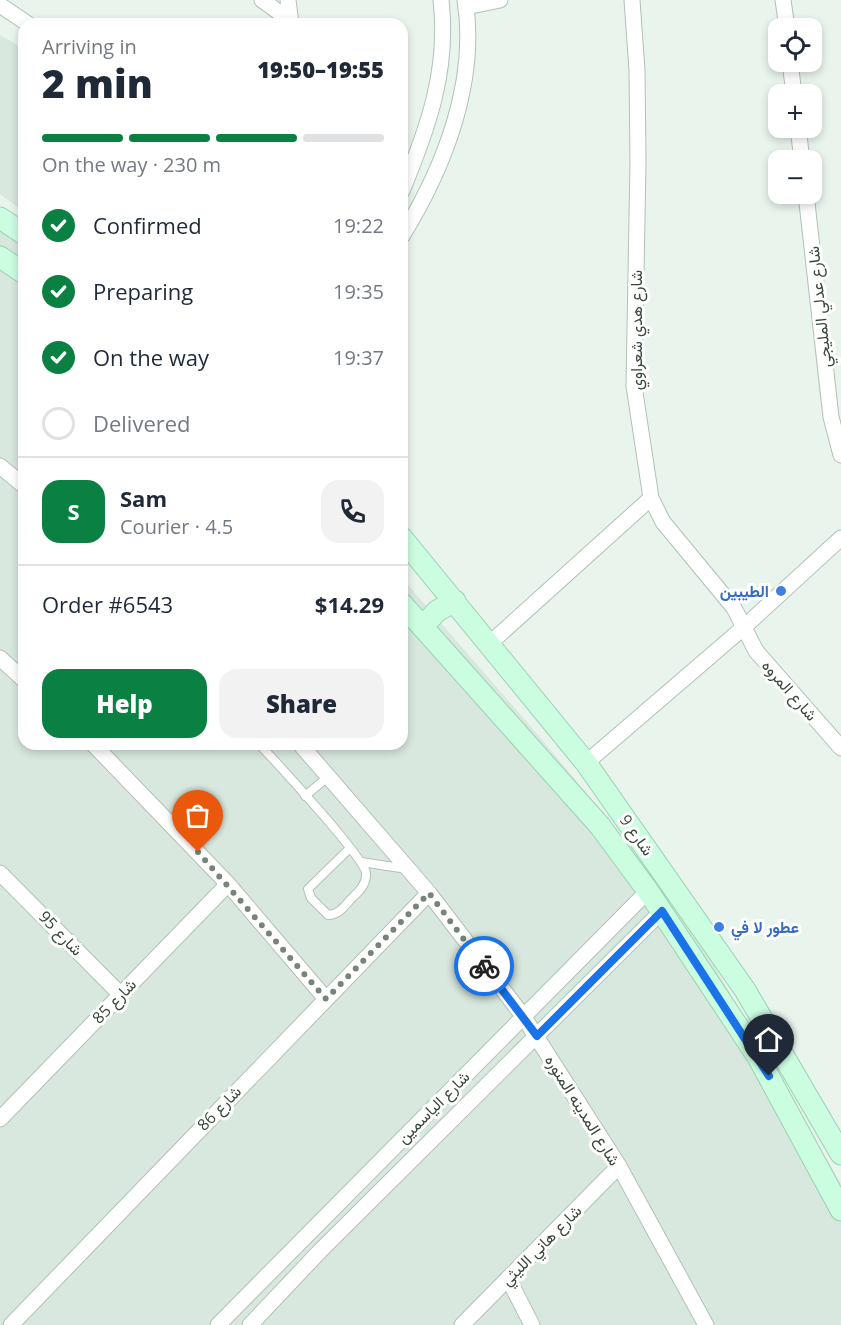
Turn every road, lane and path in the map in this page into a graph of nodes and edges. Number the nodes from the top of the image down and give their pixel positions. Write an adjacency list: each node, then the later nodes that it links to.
1 (262, 0): 10 (street)
2 (288, 0): 11 (street)
3 (441, 0): 13 (street)
4 (500, 0): 7 (street)
5 (632, 0): 23 (street, شارع هدي شعراوي)
6 (783, 0): 12 (street)
7 (466, 3): 16 (street)
8 (0, 5): 9 (street)
9 (19, 18)
10 (285, 18)
11 (290, 18)
12 (786, 18)
13 (408, 175)
14 (807, 204): 20 (street, شارع عدلي المليجي)
15 (0, 218): 17 (main road)
16 (408, 226)
17 (18, 230)
18 (0, 257): 19 (main road)
19 (18, 269)
20 (841, 455)
21 (0, 466): 22 (street)
22 (18, 481)
23 (651, 498): 29 (street, شارع هدي شعراوي); 30 (street)
24 (841, 538): 29 (street)
25 (408, 555): 26 (main road, شارع 9)
26 (454, 601): 28 (main road); 30 (main road, شارع 9)
27 (408, 610): 28 (main road, شارع 9)
28 (423, 626): 45 (main road, شارع 9)
29 (743, 628): 33 (street, شارع المروه); 37 (street)
30 (488, 645): 37 (main road, شارع 9)
31 (0, 658): 32 (street)
32 (18, 674)
33 (841, 748)
34 (99, 750): 44 (street)
35 (264, 750): 39 (lane)
36 (305, 750): 38 (street, شارع المدينه المنوره)
37 (586, 763): 53 (main road, شارع 9)
38 (329, 776): 39 (lane); 42 (street, شارع المدينه المنوره)
39 (305, 796): 40 (lane)
40 (350, 848): 41 (lane); 41 (lane)
41 (361, 862): 42 (lane)
42 (408, 869): 46 (street, شارع المدينه المنوره)
43 (0, 873): 48 (street, شارع 95)
44 (228, 884): 48 (street, شارع 85); 49 (street)
45 (648, 891): 47 (main road, شارع 9); 50 (street, شارع الياسمين)
46 (429, 893): 49 (street, شارع 86); 50 (street, شارع المدينه المنوره)
47 (662, 911): 51 (street, شارع الياسمين); 55 (main road, شارع 9)
48 (121, 995): 52 (street, شارع 85)
49 (326, 999): 62 (street, شارع 86)
50 (523, 1016): 51 (street, شارع المدينه المنوره); 56 (street, شارع الياسمين)
51 (537, 1036): 54 (street, شارع المدينه المنوره); 57 (street, شارع الياسمين)
52 (0, 1119)
53 (841, 1154)
54 (619, 1166): 59 (street, شارع هاني الليثي); 67 (street, شارع المدينه المنوره)
55 (841, 1210)
56 (305, 1235): 57 (street); 58 (street, شارع الياسمين)
57 (320, 1251): 60 (street, شارع الياسمين)
58 (269, 1273): 60 (street); 63 (street, شارع الياسمين)
59 (508, 1278): 65 (street, شارع هاني الليثي); 66 (street)
60 (285, 1289): 64 (street, شارع الياسمين)
61 (0, 1319): 62 (street)
62 (9, 1325)
63 (218, 1325)
64 (250, 1325)
65 (462, 1325)
66 (532, 1325)
67 (706, 1325)

